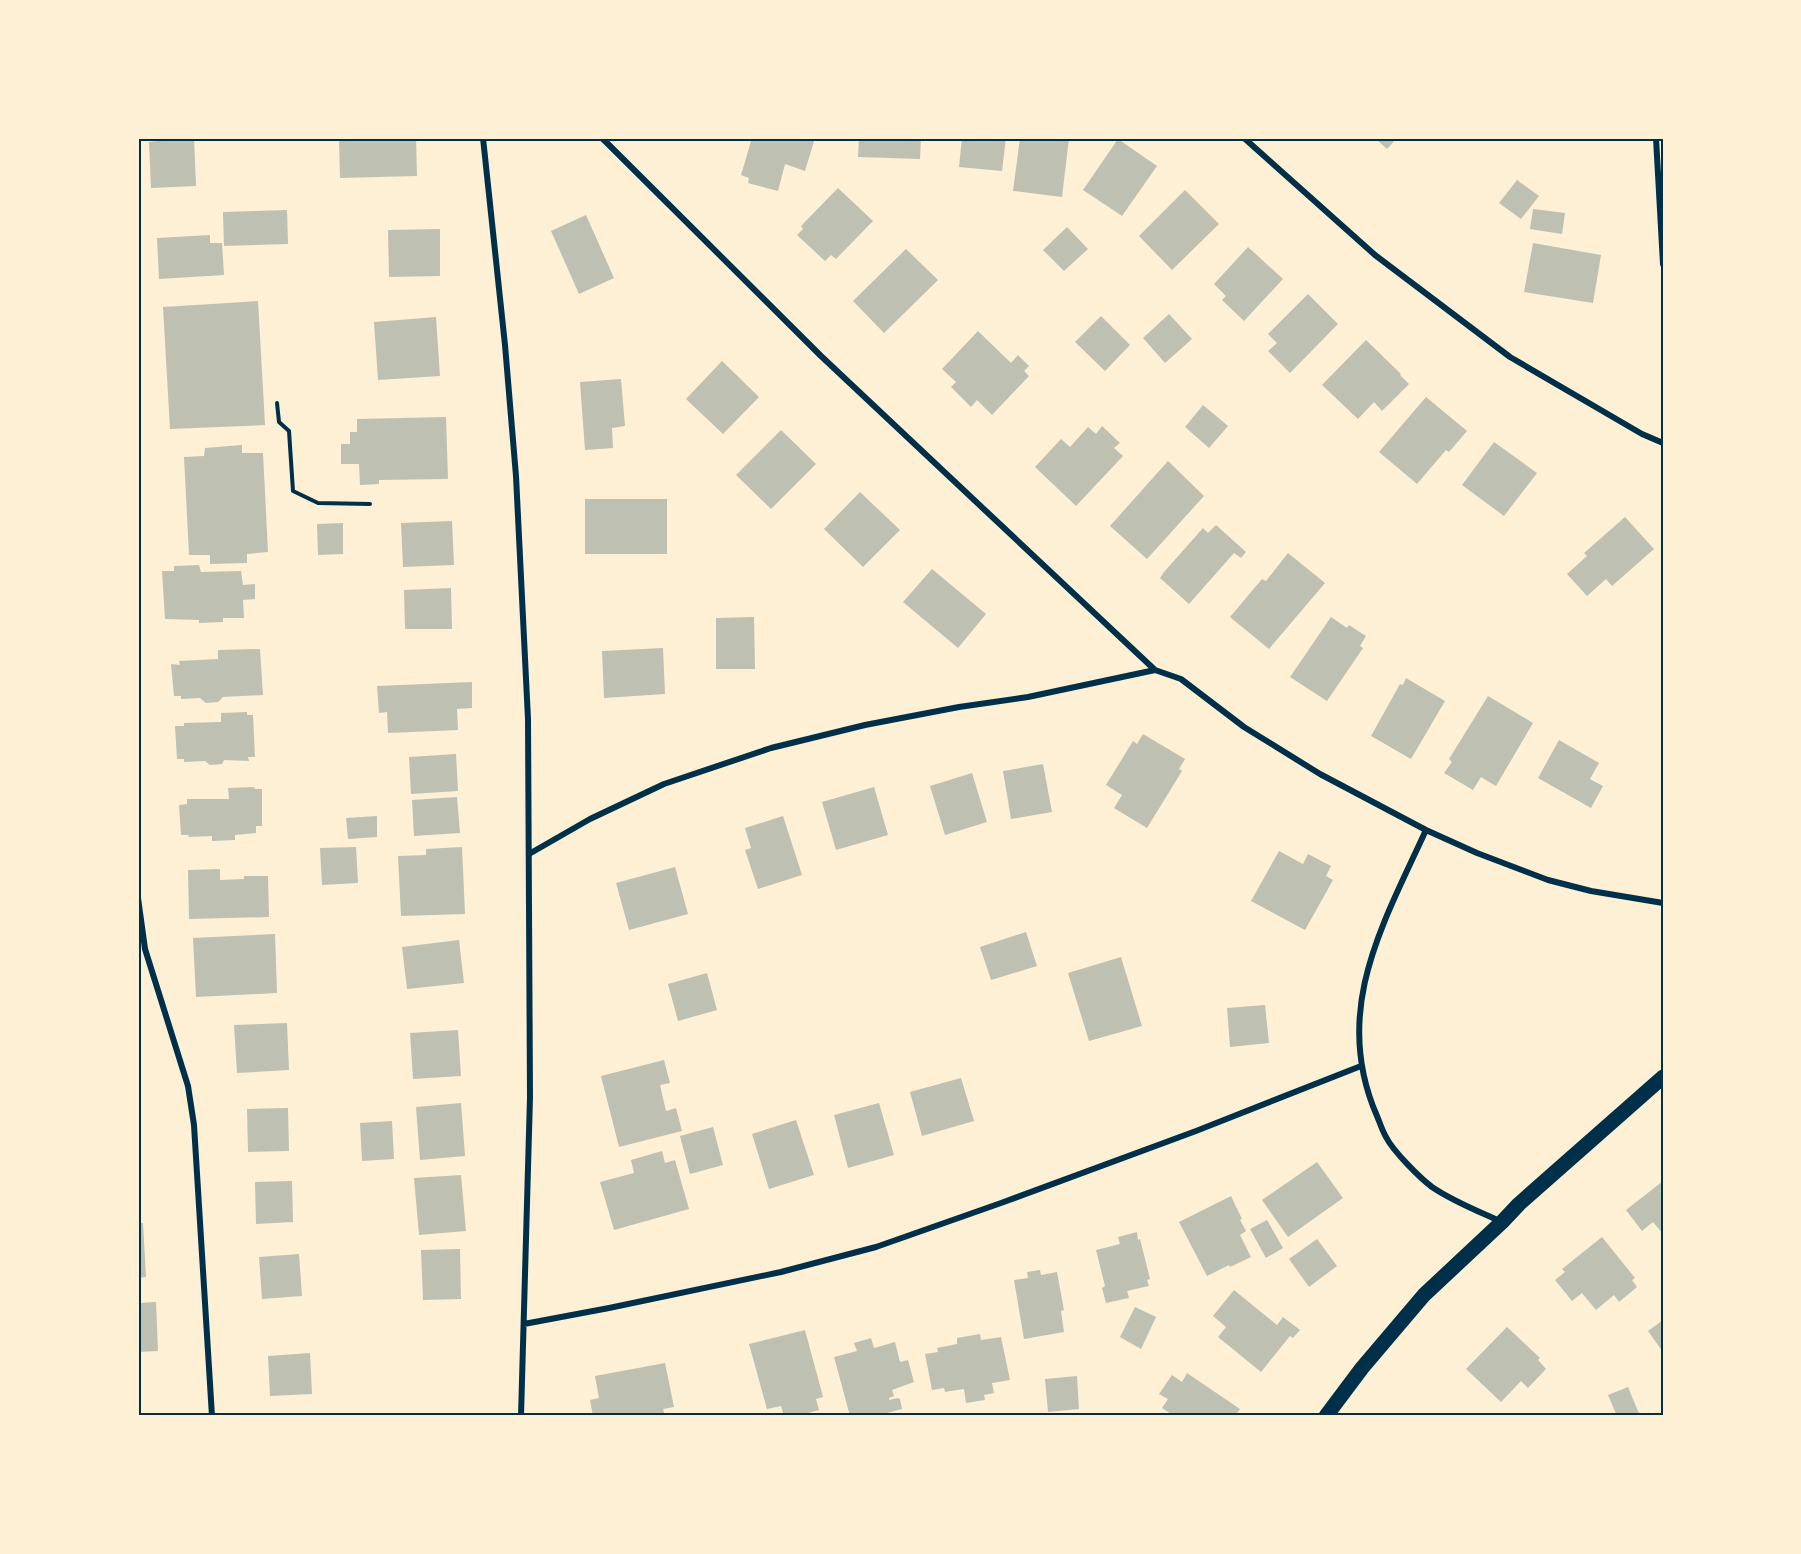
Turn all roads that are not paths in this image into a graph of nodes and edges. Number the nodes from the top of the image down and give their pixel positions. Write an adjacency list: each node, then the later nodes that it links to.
1 (483, 138): 9 (street)
2 (602, 138): 7 (street)
3 (1244, 138): 6 (street)
4 (1656, 138): 5 (street)
5 (1663, 264)
6 (1663, 443)
7 (1155, 670): 8 (street); 9 (street)
8 (1426, 830): 11 (street); 12 (street)
9 (529, 854): 15 (street)
10 (138, 898): 16 (street)
11 (1663, 903)
12 (1361, 1066): 14 (street); 15 (street)
13 (1663, 1077): 14 (main road)
14 (1502, 1222): 18 (main road)
15 (524, 1323): 17 (street)
16 (212, 1416)
17 (521, 1416)
18 (1326, 1416)

